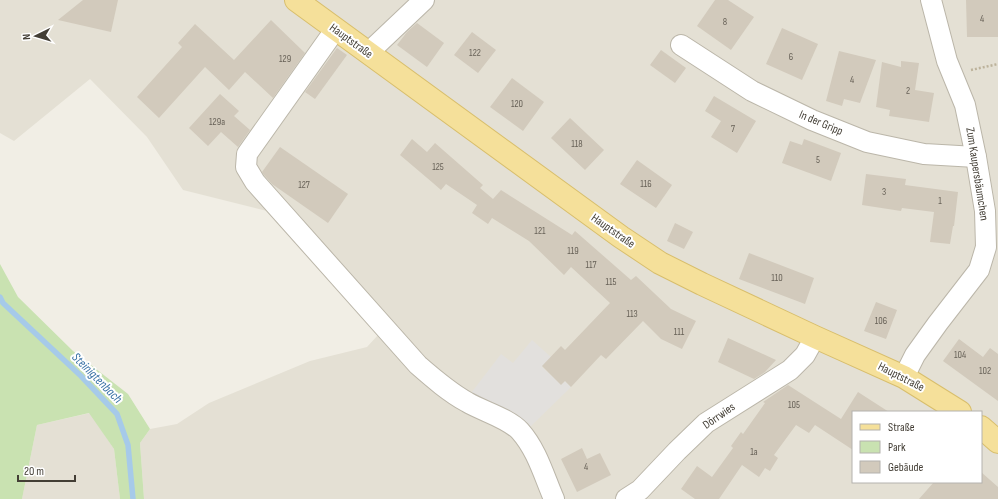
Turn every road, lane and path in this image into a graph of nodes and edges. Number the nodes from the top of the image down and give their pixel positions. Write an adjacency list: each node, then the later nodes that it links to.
1 (296, 0): 4 (main road, Hauptstraße)
2 (424, 0): 6 (street)
3 (931, 0): 8 (street, Zum Kaupersbäumchen)
4 (336, 30): 6 (main road, Hauptstraße); 15 (street)
5 (681, 45): 9 (street, In der Gripp)
6 (368, 53): 10 (main road, Hauptstraße)
7 (998, 64): 8 (path)
8 (952, 74): 9 (street, Zum Kaupersbäumchen)
9 (976, 157): 11 (street, Zum Kaupersbäumchen)
10 (815, 337): 11 (main road, Hauptstraße); 16 (street, Dörrwies)
11 (904, 377): 12 (main road, Hauptstraße)
12 (958, 411)
13 (982, 428): 14 (main road)
14 (998, 442)
15 (554, 499)
16 (626, 499)

